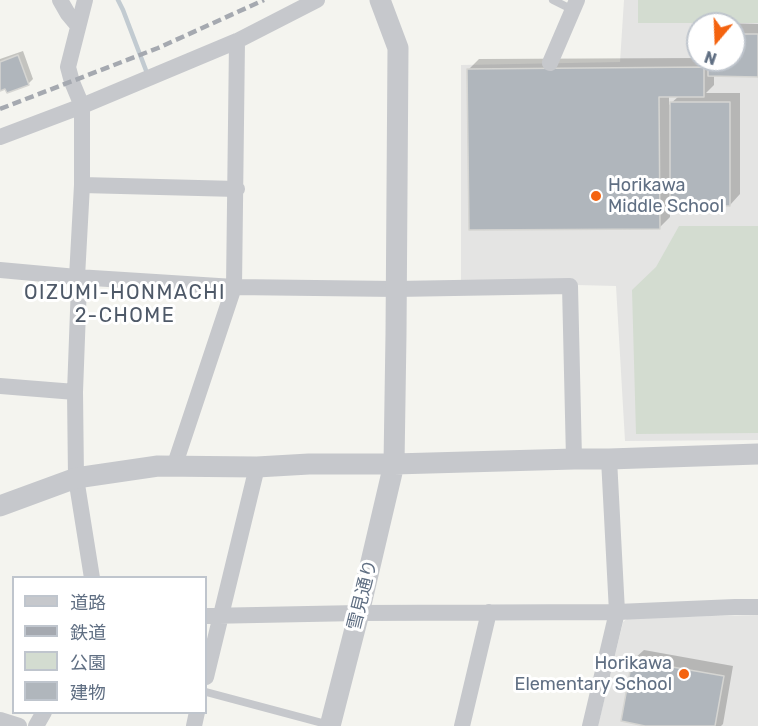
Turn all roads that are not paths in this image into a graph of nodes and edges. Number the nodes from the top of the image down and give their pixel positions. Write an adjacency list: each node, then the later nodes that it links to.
1 (60, 0): 7 (street)
2 (85, 0): 7 (street)
3 (317, 0): 8 (street)
4 (380, 0): 17 (street, 雪見通り)
5 (554, 0): 6 (lane)
6 (575, 5): 9 (street)
7 (78, 26): 10 (street)
8 (237, 41): 10 (street); 13 (street)
9 (550, 63)
10 (82, 106): 11 (street); 12 (street)
11 (0, 137)
12 (82, 185): 13 (street); 15 (street)
13 (237, 189): 16 (street)
14 (0, 270): 15 (street)
15 (77, 277): 16 (street); 19 (street)
16 (234, 287): 17 (street); 24 (street)
17 (396, 289): 21 (street); 23 (street, 雪見通り)
18 (0, 386): 19 (street)
19 (75, 392): 26 (street)
20 (758, 454): 22 (street)
21 (574, 459): 22 (street); 23 (street)
22 (609, 459): 31 (street)
23 (394, 464): 25 (street); 32 (street, 雪見通り)
24 (174, 467): 25 (street); 26 (street)
25 (256, 467): 33 (street)
26 (76, 478): 27 (street); 28 (street)
27 (0, 506)
28 (92, 576)
29 (758, 607): 31 (street)
30 (489, 612): 31 (street); 32 (street); 39 (street)
31 (617, 612): 40 (street)
32 (359, 613): 33 (street); 37 (street, 雪見通り)
33 (213, 616): 34 (street)
34 (207, 668)
35 (207, 692): 37 (lane)
36 (0, 720): 38 (street)
37 (330, 725)
38 (19, 726)
39 (462, 726)
40 (590, 726)

